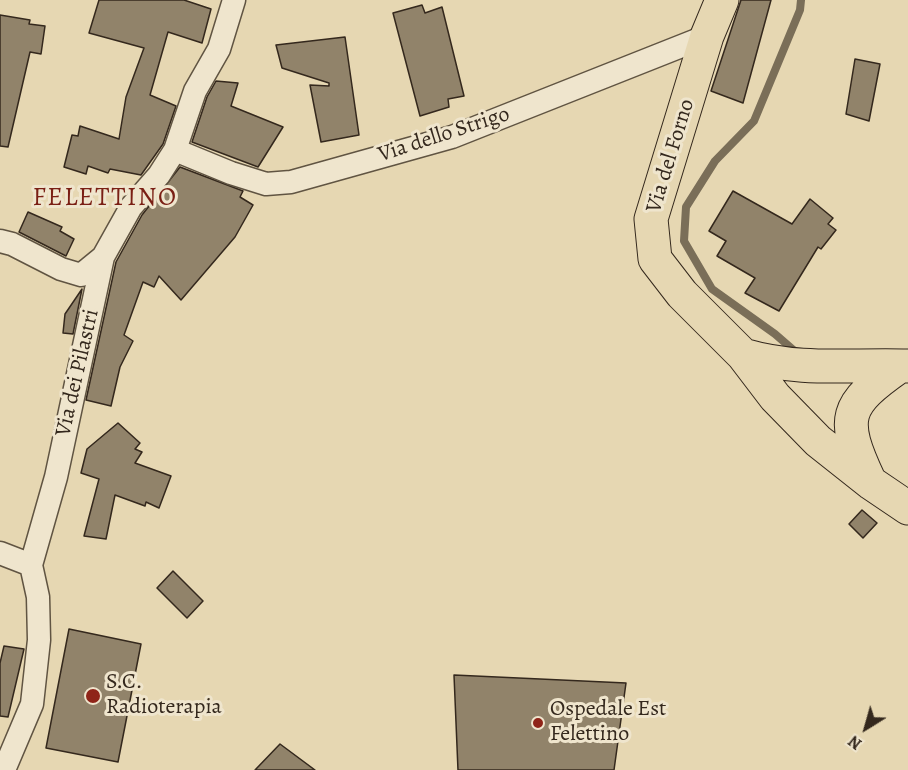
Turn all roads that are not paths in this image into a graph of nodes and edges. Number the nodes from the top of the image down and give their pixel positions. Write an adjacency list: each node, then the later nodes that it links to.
1 (234, 0): 4 (street, Via dei Pilastri)
2 (722, 0): 3 (main road, Via del Forno)
3 (707, 36): 4 (street, Via dello Strigo); 7 (main road, Via del Forno)
4 (175, 150): 6 (street, Via dei Pilastri)
5 (0, 241): 6 (street)
6 (104, 257): 12 (street, Via dei Pilastri)
7 (743, 355): 8 (main road); 9 (main road, Via del Forno)
8 (904, 366): 9 (main road)
9 (871, 483): 10 (main road, Via del Forno)
10 (908, 508)
11 (0, 553): 12 (street)
12 (31, 565): 13 (street, Via dei Pilastri)
13 (4, 770)

